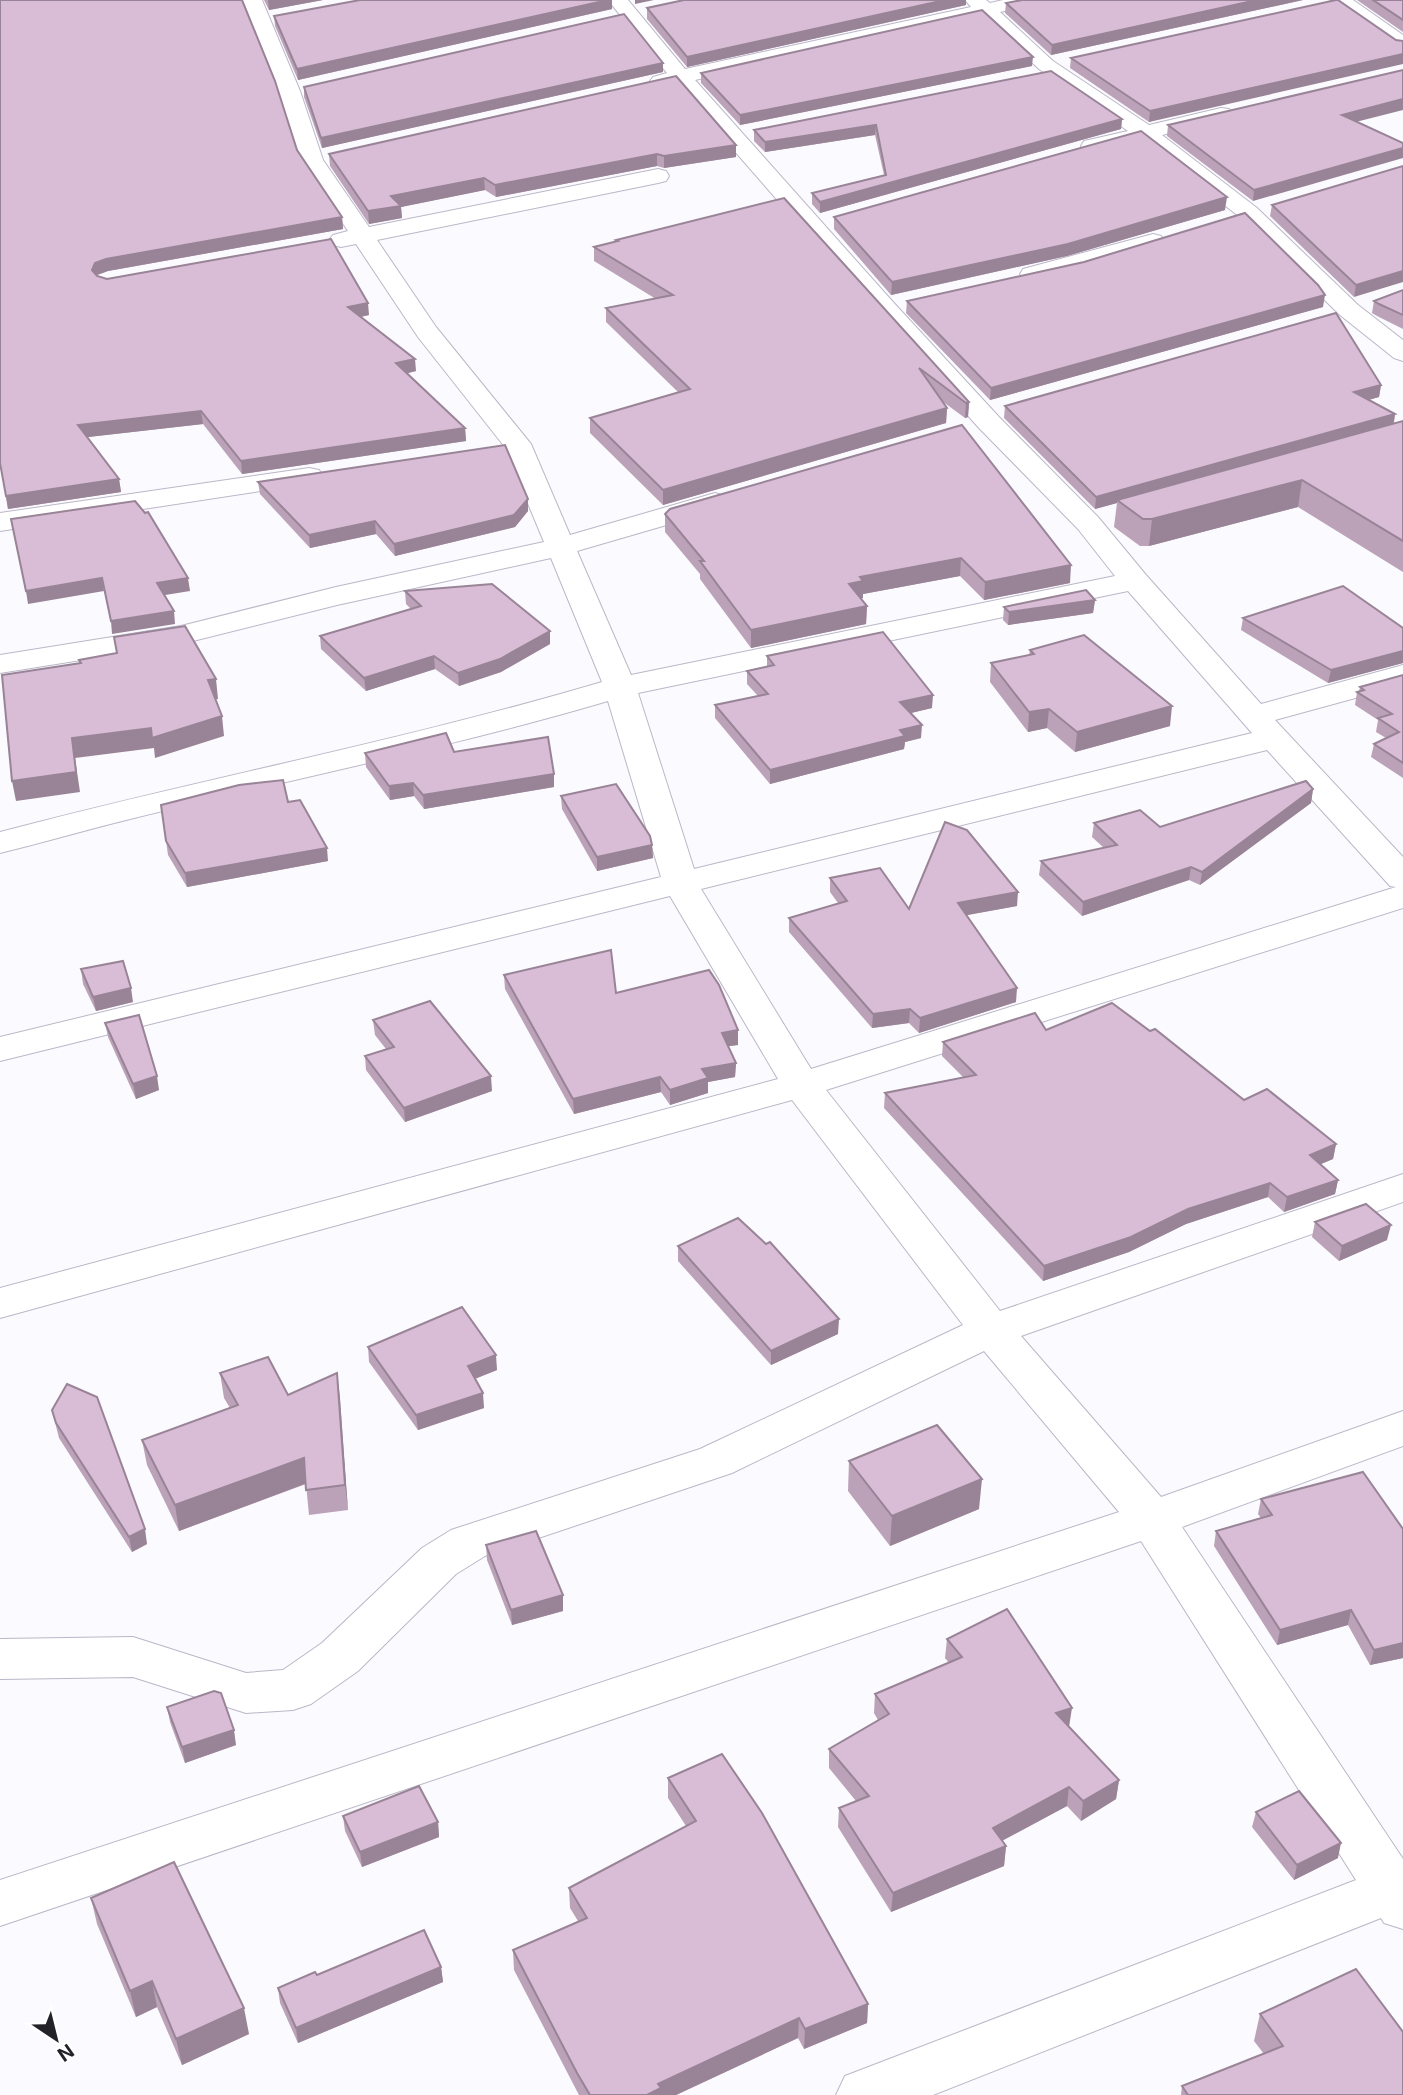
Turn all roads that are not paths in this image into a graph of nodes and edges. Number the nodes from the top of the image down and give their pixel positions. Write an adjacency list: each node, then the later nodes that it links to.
1 (1030, 0): 3 (street)
2 (1338, 1): 6 (street)
3 (980, 4): 7 (street); 11 (street)
4 (626, 10): 7 (street)
5 (261, 12): 21 (street)
6 (1403, 44)
7 (680, 76): 8 (street); 12 (street)
8 (639, 86)
9 (1247, 108): 11 (street)
10 (760, 130): 12 (street)
11 (1144, 132): 13 (street); 16 (street)
12 (733, 136): 19 (street)
13 (1078, 150)
14 (658, 176): 21 (street)
15 (1274, 205): 16 (street)
16 (1249, 213): 18 (street); 27 (street)
17 (841, 218): 19 (street)
18 (1223, 220)
19 (814, 225): 26 (street)
20 (1173, 235): 23 (street)
21 (364, 236): 22 (street); 33 (street)
22 (323, 243)
23 (1005, 280)
24 (1381, 299): 27 (street)
25 (911, 301): 26 (street)
26 (884, 307): 34 (street)
27 (1349, 310): 28 (street); 29 (street)
28 (1323, 317)
29 (1401, 351)
30 (340, 471): 32 (street)
31 (735, 496): 33 (street)
32 (0, 522)
33 (561, 547): 35 (street); 37 (street)
34 (1135, 581): 37 (street); 38 (street)
35 (0, 664)
36 (1403, 675): 38 (street)
37 (620, 687): 39 (street); 41 (street)
38 (1265, 727): 40 (street); 41 (street)
39 (0, 843)
40 (1403, 878)
41 (681, 884): 43 (street); 44 (street)
42 (1403, 896): 44 (street)
43 (0, 1049)
44 (801, 1085): 46 (street); 47 (street)
45 (1403, 1186): 47 (street)
46 (0, 1303)
47 (991, 1330): 49 (street); 50 (street)
48 (1403, 1427): 49 (street)
49 (1152, 1519): 51 (street); 52 (street)
50 (0, 1659)
51 (1399, 1893): 53 (street)
52 (0, 1903)
53 (864, 2095)

